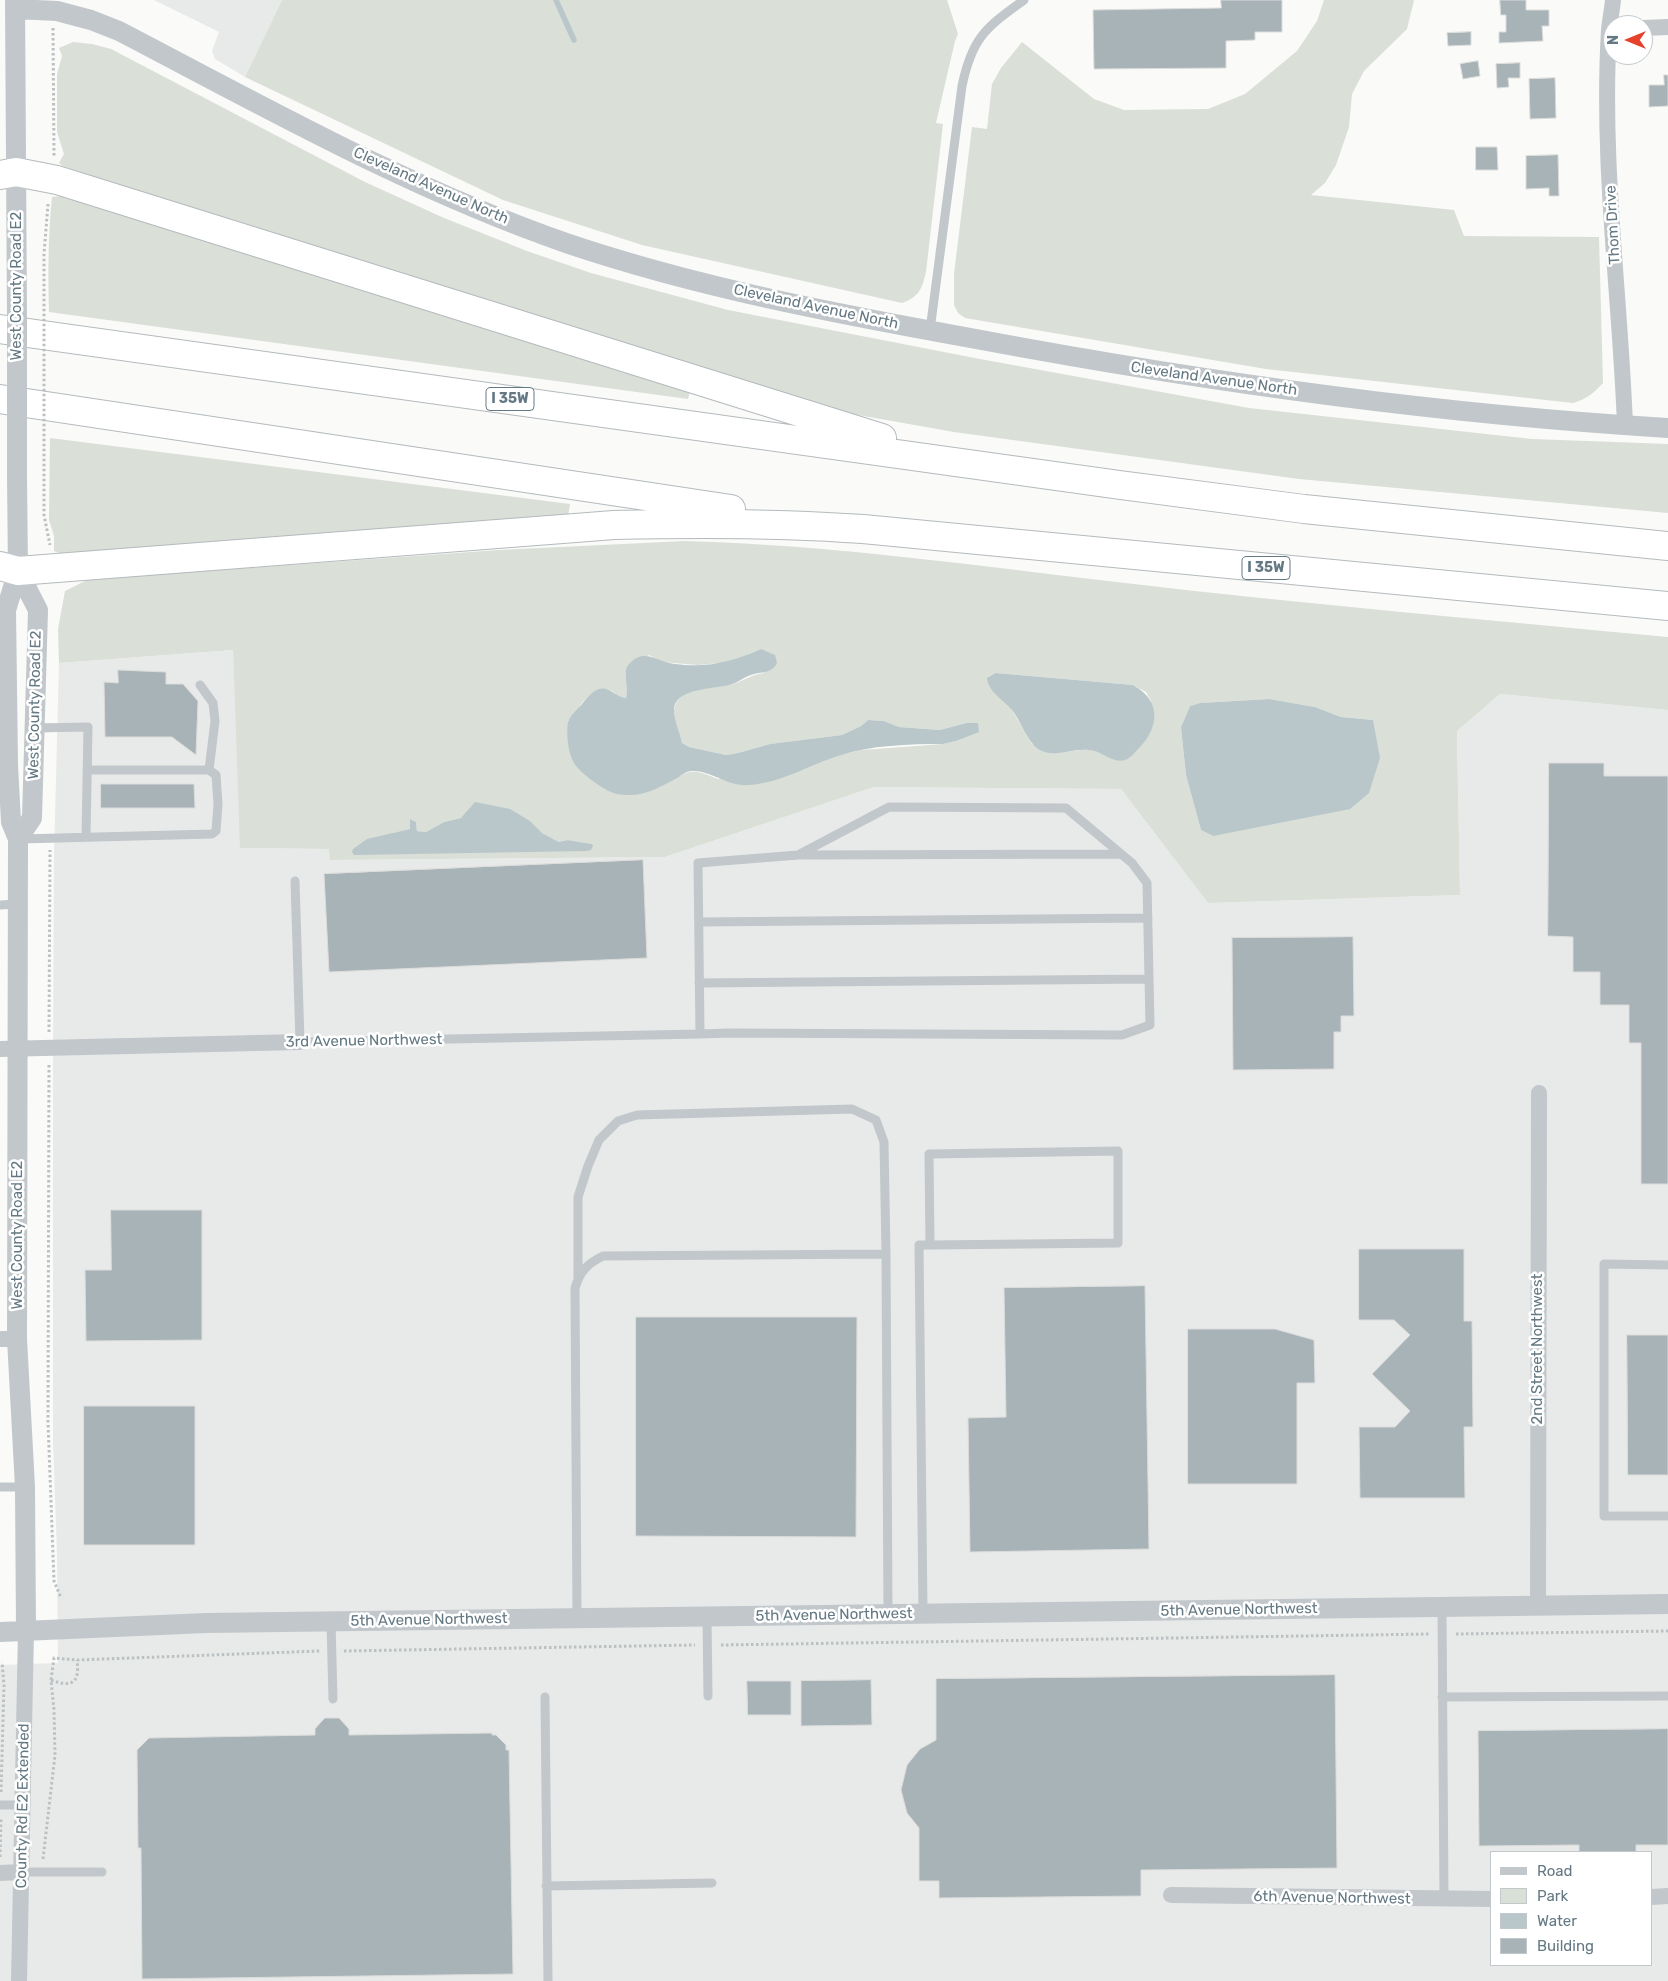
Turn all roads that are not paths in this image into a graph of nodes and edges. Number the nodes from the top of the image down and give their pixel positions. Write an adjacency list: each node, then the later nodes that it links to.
1 (1024, 0): 10 (lane)
2 (1613, 0): 4 (street, Thom Drive)
3 (15, 5): 8 (street, West County Road E2); 10 (street, Cleveland Avenue North)
4 (1612, 15)
5 (1668, 27): 6 (street)
6 (1653, 28)
7 (1610, 65): 12 (street, Thom Drive)
8 (8, 173): 14 (highway); 17 (street, West County Road E2, bridge)
9 (0, 329): 14 (highway, I 35W)
10 (930, 331): 12 (street, Cleveland Avenue North)
11 (0, 400): 15 (highway, I 35W)
12 (1626, 425): 13 (street, Cleveland Avenue North)
13 (1668, 428)
14 (957, 461): 16 (highway, I 35W)
15 (863, 529): 17 (highway); 18 (highway, I 35W)
16 (1668, 546)
17 (9, 569): 20 (street, West County Road E2); 21 (street, West County Road E2)
18 (1668, 606)
19 (200, 685): 23 (lane)
20 (34, 728): 22 (lane); 25 (street, West County Road E2)
21 (4, 765): 25 (street, West County Road E2)
22 (88, 770): 23 (lane); 24 (lane)
23 (209, 770): 24 (lane)
24 (86, 837): 25 (lane)
25 (18, 839): 29 (street, West County Road E2)
26 (1120, 854): 27 (lane); 27 (lane); 30 (lane)
27 (798, 855): 31 (lane)
28 (295, 881): 35 (lane)
29 (9, 904): 36 (street, West County Road E2)
30 (1148, 918): 31 (lane); 32 (lane)
31 (699, 922): 33 (lane)
32 (1149, 979): 33 (lane); 34 (lane, 3rd Avenue Northwest)
33 (699, 983): 34 (lane)
34 (700, 1034): 35 (lane, 3rd Avenue Northwest)
35 (300, 1042): 36 (street, 3rd Avenue Northwest)
36 (9, 1049): 42 (street, West County Road E2)
37 (1539, 1093): 47 (street, 2nd Street Northwest)
38 (930, 1245): 38 (lane); 50 (lane)
39 (886, 1254): 41 (lane); 41 (lane); 49 (lane)
40 (1668, 1265): 45 (lane)
41 (578, 1277): 52 (lane)
42 (9, 1339): 43 (street, West County Road E2)
43 (24, 1487): 44 (lane); 54 (street, West County Road E2)
44 (0, 1488)
45 (1668, 1516)
46 (1668, 1604): 47 (street, 5th Avenue Northwest)
47 (1538, 1606): 48 (street, 5th Avenue Northwest)
48 (1442, 1607): 50 (street, 5th Avenue Northwest); 59 (lane)
49 (888, 1614): 50 (street, 5th Avenue Northwest); 51 (street, 5th Avenue Northwest)
50 (923, 1614)
51 (706, 1617): 52 (street, 5th Avenue Northwest); 56 (lane)
52 (577, 1618): 53 (street, 5th Avenue Northwest)
53 (331, 1622): 54 (street, 5th Avenue Northwest); 60 (lane)
54 (26, 1630): 55 (street, 5th Avenue Northwest); 62 (street, County Rd E2 Extended)
55 (0, 1632)
56 (708, 1696)
57 (1668, 1696): 59 (lane)
58 (544, 1697): 67 (lane)
59 (1442, 1698): 71 (lane)
60 (333, 1699)
61 (0, 1805): 62 (lane)
62 (22, 1805): 63 (street, County Rd E2 Extended)
63 (21, 1872): 64 (lane); 65 (street); 73 (street, County Rd E2 Extended)
64 (102, 1872)
65 (0, 1873)
66 (712, 1883): 67 (lane)
67 (546, 1886): 74 (lane)
68 (1172, 1895): 71 (street, 6th Avenue Northwest)
69 (1653, 1896): 70 (street)
70 (1668, 1896)
71 (1444, 1899): 72 (street, 6th Avenue Northwest)
72 (1490, 1899)
73 (19, 1981)
74 (548, 1981)

